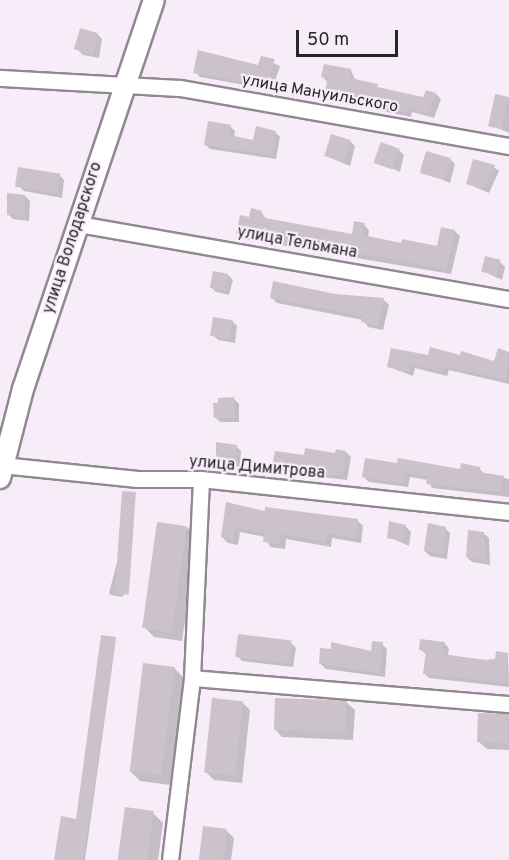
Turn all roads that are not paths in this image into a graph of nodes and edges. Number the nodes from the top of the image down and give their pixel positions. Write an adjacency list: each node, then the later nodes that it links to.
1 (154, 0): 3 (street, улица Володарского)
2 (0, 78): 3 (street, улица Мануильского)
3 (124, 82): 4 (street, улица Мануильского); 5 (street, улица Володарского)
4 (509, 146)
5 (78, 224): 6 (street, улица Тельмана); 7 (street, улица Володарского)
6 (509, 299)
7 (1, 472): 8 (street, улица Димитрова)
8 (201, 479): 9 (street, улица Димитрова); 10 (street)
9 (509, 512)
10 (192, 678): 11 (street); 12 (street)
11 (509, 704)
12 (170, 860)

